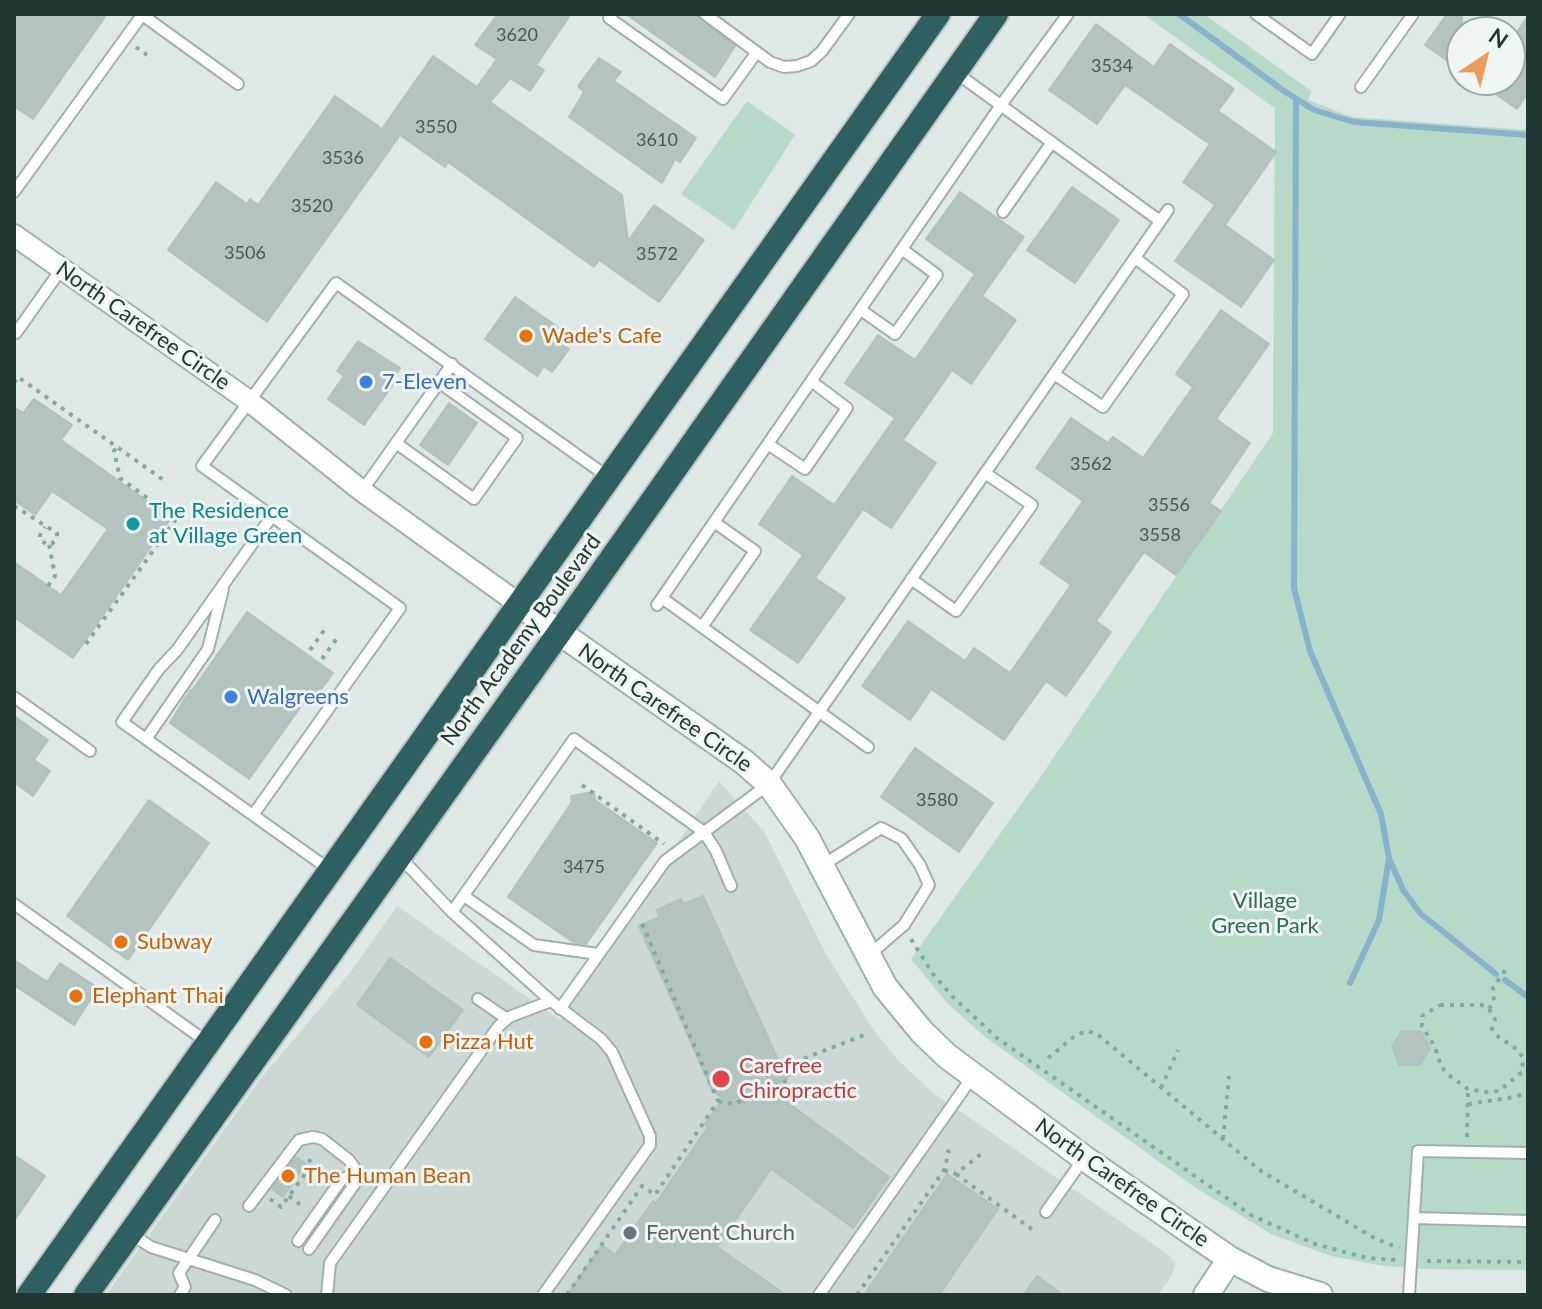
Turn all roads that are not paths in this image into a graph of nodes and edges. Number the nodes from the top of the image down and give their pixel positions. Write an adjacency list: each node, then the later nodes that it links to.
1 (142, 14): 13 (lane); 17 (lane)
2 (612, 14): 11 (lane)
3 (705, 14): 11 (lane)
4 (849, 14): 11 (lane)
5 (938, 14): 37 (highway, North Academy Boulevard)
6 (996, 14): 12 (highway, North Academy Boulevard)
7 (1068, 14): 15 (lane)
8 (1256, 14): 9 (lane)
9 (1340, 14)
10 (1413, 14): 14 (lane)
11 (757, 52)
12 (955, 72): 15 (lane); 45 (highway, North Academy Boulevard)
13 (238, 84)
14 (1361, 87)
15 (1001, 105): 16 (lane); 22 (lane)
16 (1052, 142): 19 (lane); 20 (lane)
17 (14, 192)
18 (1168, 210): 20 (lane)
19 (1003, 212)
20 (1160, 221): 23 (lane)
21 (14, 235): 24 (street, North Carefree Circle)
22 (903, 250): 25 (lane); 25 (lane)
23 (1135, 258): 28 (lane); 28 (lane)
24 (62, 268): 26 (lane); 31 (street, North Carefree Circle)
25 (861, 310): 29 (lane)
26 (16, 333)
27 (452, 364): 30 (lane); 31 (lane); 32 (lane)
28 (1054, 374): 36 (lane)
29 (811, 381): 35 (lane); 35 (lane)
30 (440, 383): 33 (lane); 34 (lane)
31 (249, 401): 38 (street, North Carefree Circle); 39 (lane)
32 (530, 420): 33 (lane); 37 (lane)
33 (517, 438): 34 (lane)
34 (396, 443): 38 (lane)
35 (768, 444): 40 (lane)
36 (985, 473): 41 (lane); 41 (lane)
37 (609, 477): 43 (highway, North Academy Boulevard)
38 (362, 491): 43 (street, North Carefree Circle)
39 (272, 516): 42 (lane); 52 (lane)
40 (714, 522): 44 (lane); 44 (lane)
41 (911, 579): 47 (lane)
42 (224, 583): 48 (lane); 48 (lane)
43 (519, 604): 45 (main road, North Carefree Circle); 56 (highway, North Academy Boulevard)
44 (702, 627): 47 (lane)
45 (559, 633): 51 (main road, North Carefree Circle); 54 (highway, North Academy Boulevard)
46 (14, 697): 50 (lane)
47 (820, 711): 49 (lane); 51 (lane)
48 (146, 739): 52 (lane)
49 (868, 747)
50 (90, 751)
51 (769, 784): 53 (lane); 55 (main road, North Carefree Circle)
52 (253, 815): 56 (lane)
53 (704, 832): 57 (lane); 58 (lane); 61 (lane)
54 (399, 856): 60 (lane); 76 (highway, North Academy Boulevard)
55 (821, 866): 62 (main road, North Carefree Circle); 62 (lane)
56 (330, 870): 66 (highway, North Academy Boulevard)
57 (731, 886)
58 (464, 896): 60 (lane); 61 (lane)
59 (14, 904): 66 (lane)
60 (452, 912): 64 (lane)
61 (598, 954): 64 (lane)
62 (868, 956): 67 (main road, North Carefree Circle)
63 (478, 999): 65 (lane)
64 (555, 1005): 65 (lane); 87 (lane)
65 (507, 1019): 86 (lane)
66 (207, 1042): 82 (highway, North Academy Boulevard)
67 (973, 1076): 69 (main road, North Carefree Circle); 88 (lane)
68 (1528, 1153): 73 (lane)
69 (1084, 1158): 72 (lane); 80 (main road, North Carefree Circle)
70 (354, 1174): 71 (lane); 77 (lane); 78 (lane)
71 (249, 1206)
72 (1046, 1212)
73 (1414, 1218): 75 (lane); 91 (lane)
74 (215, 1220): 79 (lane)
75 (1528, 1221)
76 (129, 1232): 79 (lane); 83 (highway, North Academy Boulevard)
77 (298, 1241)
78 (309, 1249)
79 (189, 1258): 81 (lane); 85 (lane)
80 (1230, 1259): 89 (main road); 90 (main road, North Carefree Circle)
81 (182, 1291): 84 (lane)
82 (29, 1295)
83 (86, 1295)
84 (196, 1295)
85 (286, 1295)
86 (327, 1295)
87 (543, 1295)
88 (819, 1295)
89 (1206, 1295)
90 (1320, 1295)
91 (1409, 1295)

